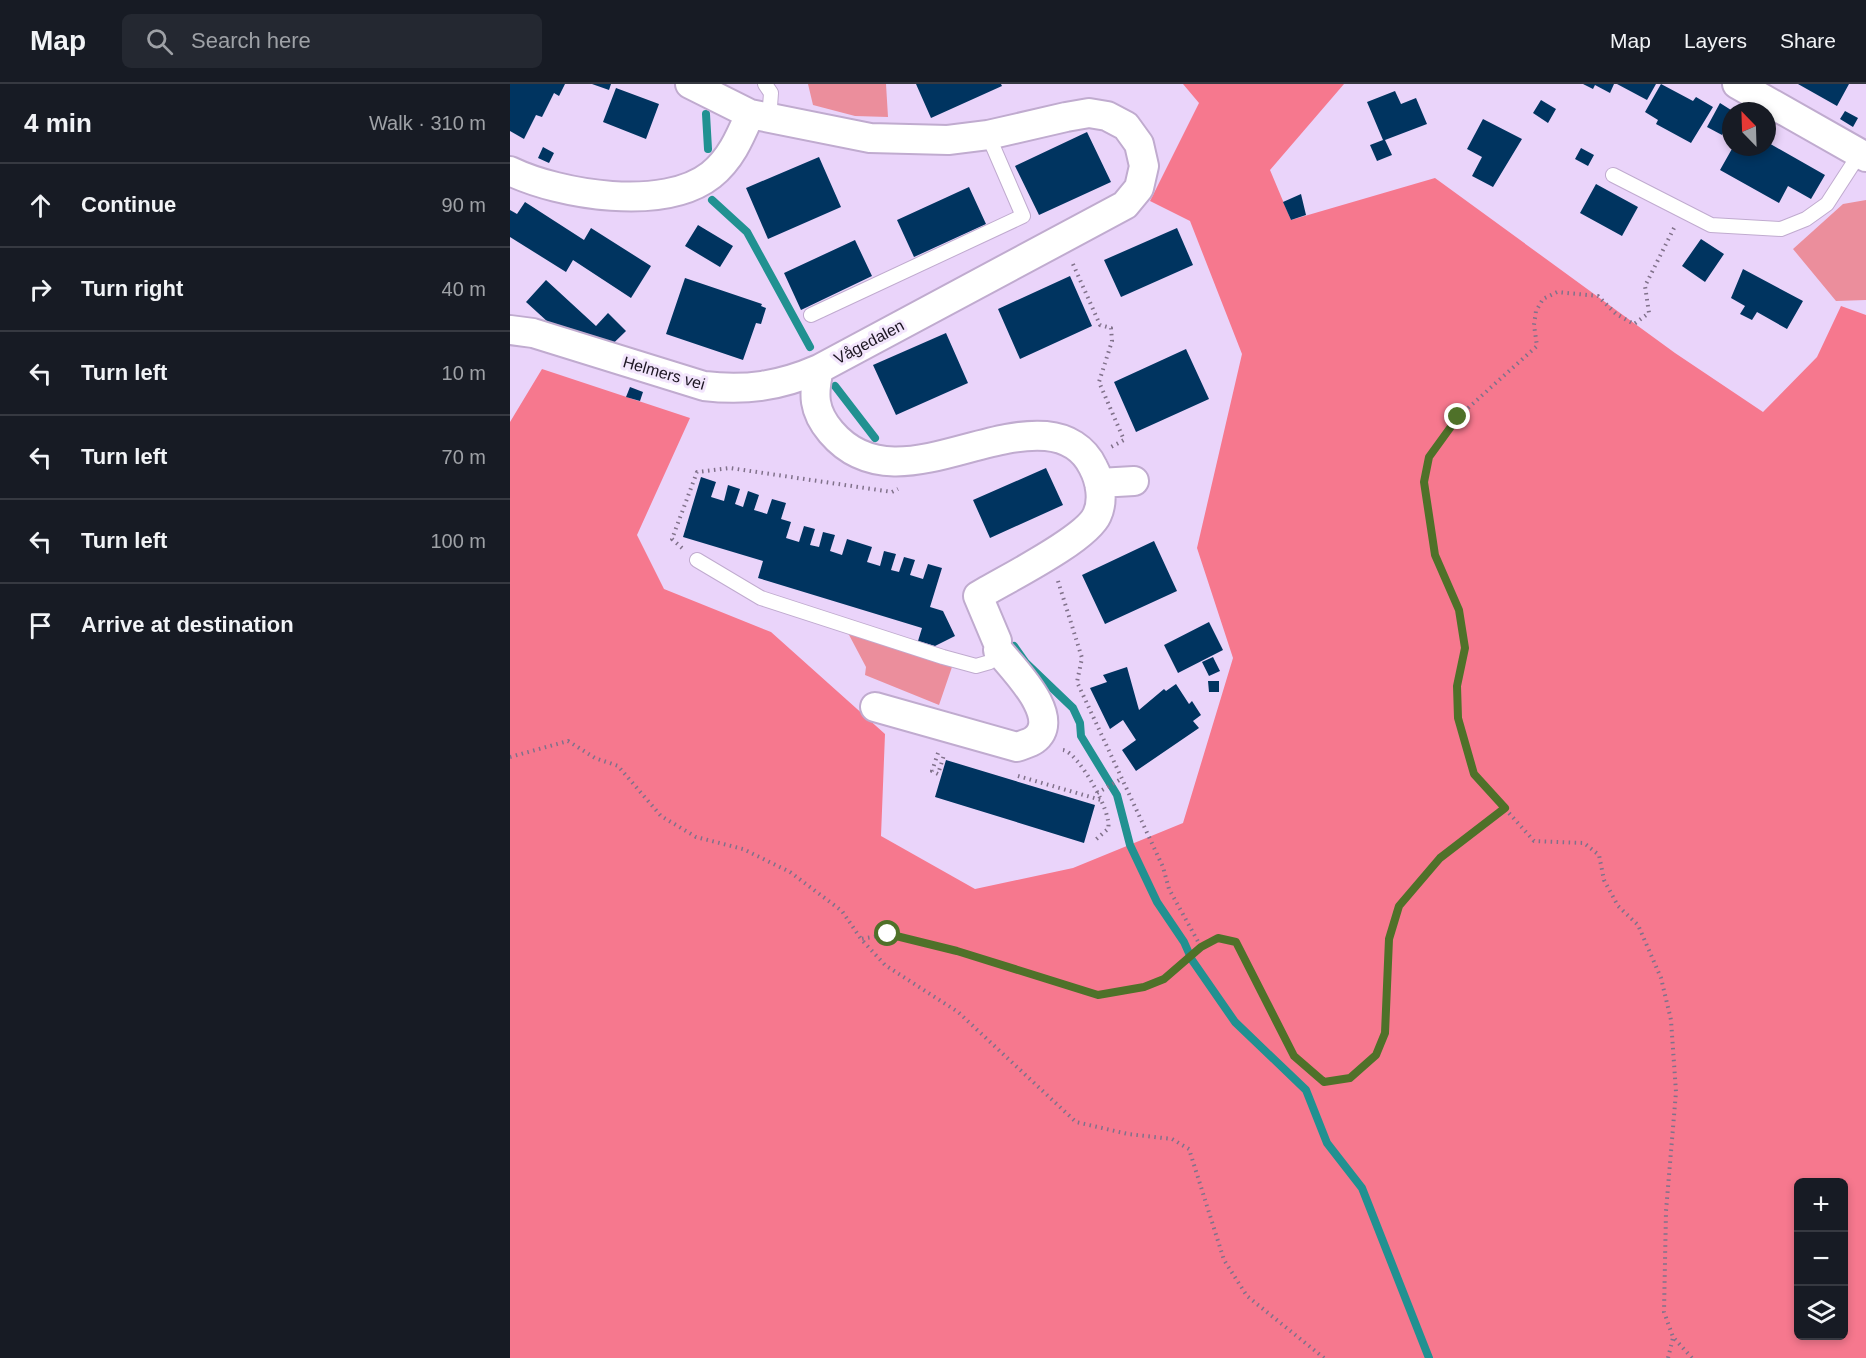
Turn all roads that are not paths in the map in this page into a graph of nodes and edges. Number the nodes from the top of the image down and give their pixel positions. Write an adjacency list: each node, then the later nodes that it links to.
1 (690, 84): 4 (street, Vågedalen)
2 (765, 84): 4 (lane)
3 (1737, 84): 6 (street)
4 (760, 117): 5 (street, Vågedalen); 7 (street)
5 (988, 135): 9 (lane); 11 (street, Vågedalen)
6 (1863, 155): 8 (lane)
7 (510, 171)
8 (1613, 175)
9 (811, 315)
10 (510, 330): 11 (street, Helmers vei)
11 (819, 369): 12 (street, Vågedalen)
12 (1094, 471): 13 (street); 15 (street)
13 (1134, 481)
14 (698, 560): 15 (lane)
15 (997, 646): 16 (street)
16 (875, 707)

